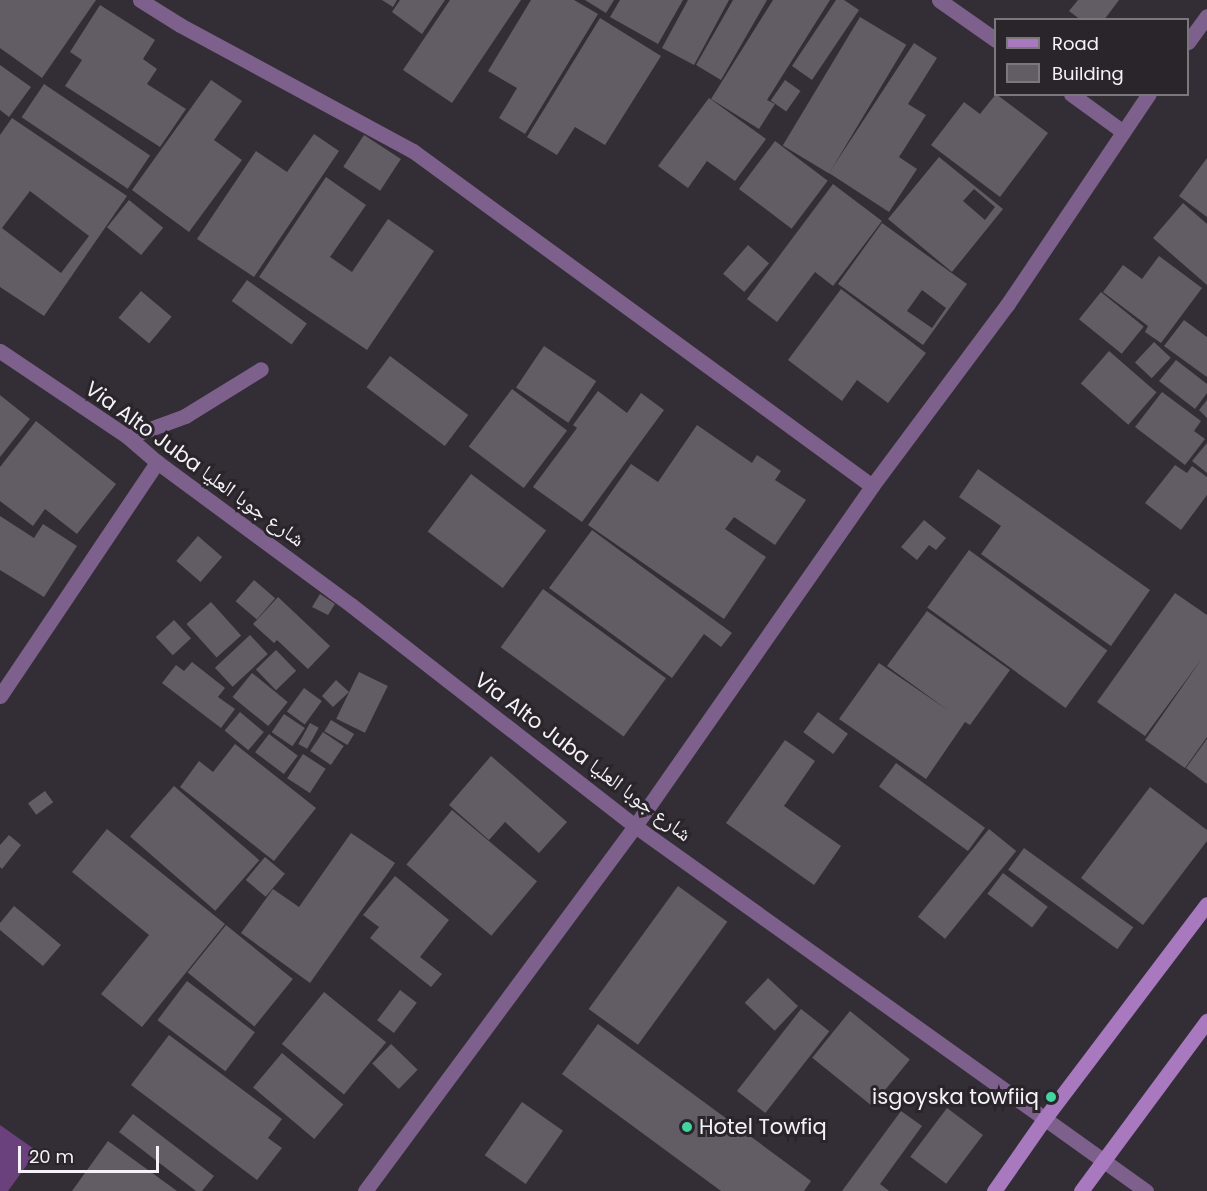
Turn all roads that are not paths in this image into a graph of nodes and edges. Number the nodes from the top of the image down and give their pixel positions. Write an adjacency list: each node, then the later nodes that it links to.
1 (140, 0): 13 (street)
2 (939, 0): 4 (street)
3 (1207, 16): 5 (street)
4 (994, 39)
5 (1189, 41)
6 (1074, 96): 8 (street)
7 (1148, 96): 8 (street)
8 (1122, 131): 13 (street)
9 (0, 351): 11 (street, Via Alto Juba شارع جوبا العليا)
10 (261, 369): 11 (street)
11 (128, 436): 12 (street, Via Alto Juba شارع جوبا العليا)
12 (157, 462): 14 (street); 15 (street, Via Alto Juba شارع جوبا العليا)
13 (872, 486): 15 (street)
14 (0, 696)
15 (635, 826): 18 (street, Via Alto Juba شارع جوبا العليا); 20 (street)
16 (1207, 904): 18 (main road)
17 (1207, 1021): 19 (main road)
18 (1046, 1118): 19 (street, Via Alto Juba شارع جوبا العليا); 21 (main road)
19 (1102, 1162): 22 (main road); 23 (street, Via Alto Juba شارع جوبا العليا)
20 (365, 1191)
21 (994, 1191)
22 (1081, 1191)
23 (1146, 1191)

